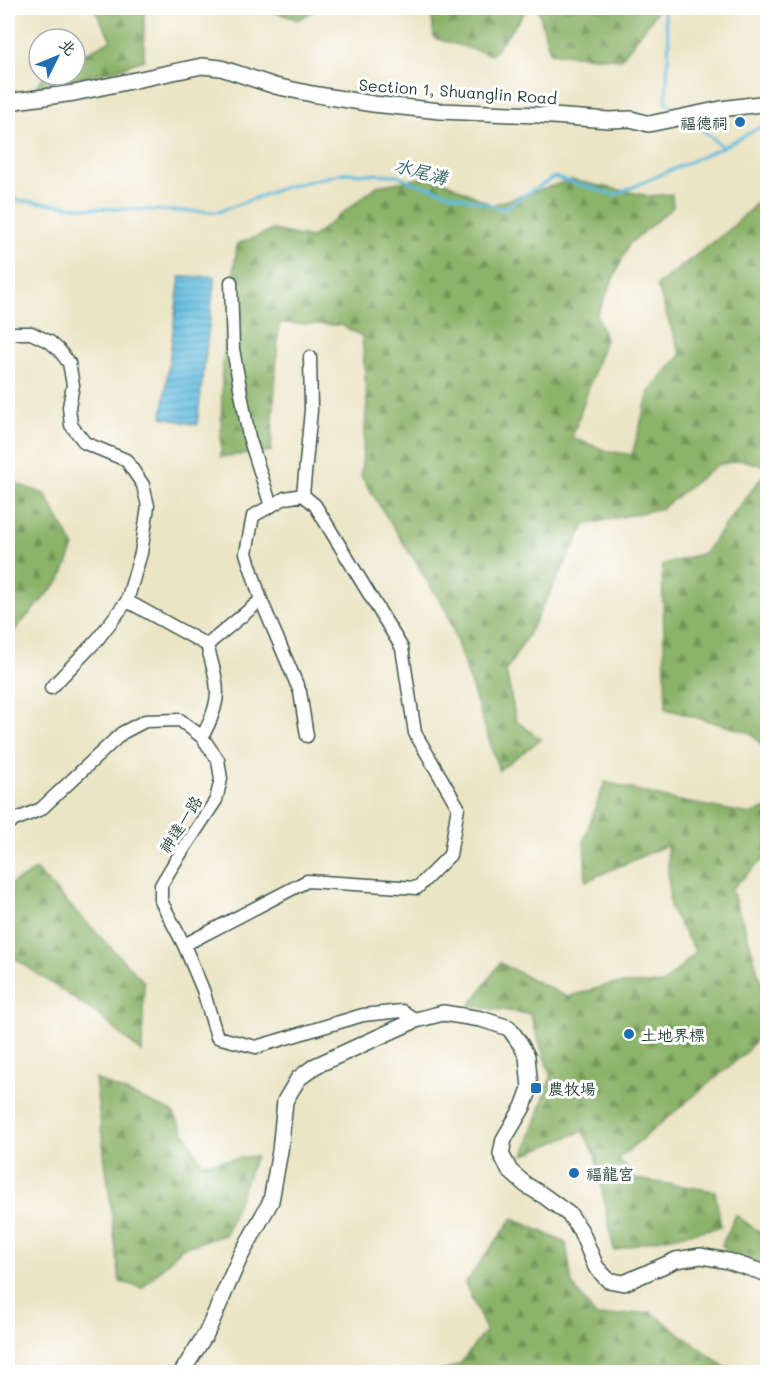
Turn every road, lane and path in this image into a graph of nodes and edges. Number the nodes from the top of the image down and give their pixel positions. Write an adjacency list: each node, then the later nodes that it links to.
1 (8, 102): 2 (street, Section 1, Shuanglin Road)
2 (768, 103)
3 (231, 282): 7 (street)
4 (8, 335): 9 (street)
5 (310, 357): 6 (street)
6 (303, 495): 7 (street); 15 (street)
7 (271, 506): 8 (street)
8 (261, 600): 10 (street); 12 (street)
9 (127, 601): 10 (street); 11 (street)
10 (207, 645): 13 (street)
11 (51, 688)
12 (307, 736)
13 (202, 737): 14 (street); 15 (street, 神達一路)
14 (8, 820)
15 (184, 945): 16 (street, 神達一路)
16 (416, 1020): 17 (street); 18 (street)
17 (768, 1274)
18 (182, 1372)

